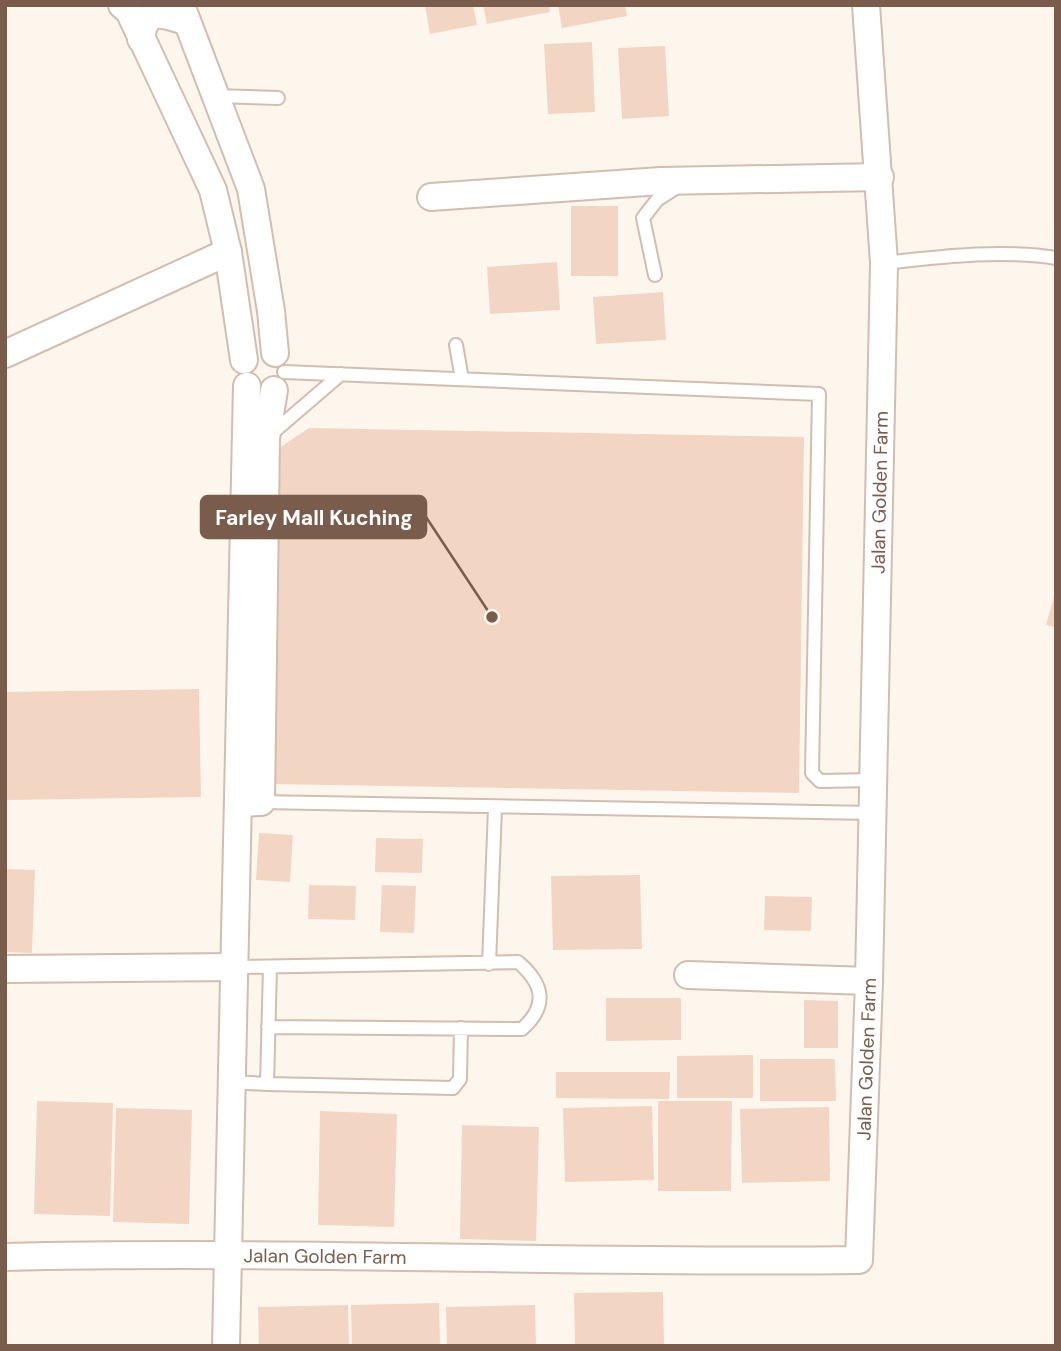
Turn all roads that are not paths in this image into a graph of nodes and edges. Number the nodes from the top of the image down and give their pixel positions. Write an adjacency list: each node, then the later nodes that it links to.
1 (122, 5): 4 (street)
2 (866, 5): 7 (street, Jalan Golden Farm)
3 (183, 13): 4 (street); 5 (street)
4 (141, 38): 10 (street)
5 (215, 96): 6 (lane); 16 (street)
6 (278, 98)
7 (880, 177): 8 (street); 12 (street, Jalan Golden Farm)
8 (700, 180): 9 (street); 13 (lane)
9 (431, 197)
10 (228, 252): 15 (street); 17 (street)
11 (1056, 258): 12 (lane)
12 (884, 263): 21 (street, Jalan Golden Farm)
13 (655, 275)
14 (456, 345): 19 (lane)
15 (5, 354)
16 (278, 372): 17 (street); 17 (street); 18 (lane); 20 (street)
17 (246, 373): 22 (street)
18 (341, 374): 19 (lane); 20 (lane)
19 (462, 379): 21 (lane)
20 (267, 438): 22 (street)
21 (873, 780): 24 (street, Jalan Golden Farm)
22 (250, 803): 23 (lane); 26 (street)
23 (495, 808): 24 (lane); 25 (lane)
24 (872, 813): 30 (street, Jalan Golden Farm)
25 (489, 964): 27 (lane); 32 (lane)
26 (235, 967): 27 (lane); 28 (street); 33 (street)
27 (270, 967): 31 (lane)
28 (5, 969)
29 (688, 975): 30 (street)
30 (869, 981): 35 (street, Jalan Golden Farm)
31 (268, 1027): 32 (lane); 34 (lane)
32 (461, 1028): 34 (lane)
33 (232, 1082): 34 (lane); 35 (street)
34 (267, 1084)
35 (226, 1253): 36 (street, Jalan Golden Farm); 37 (street)
36 (5, 1257)
37 (226, 1346)

